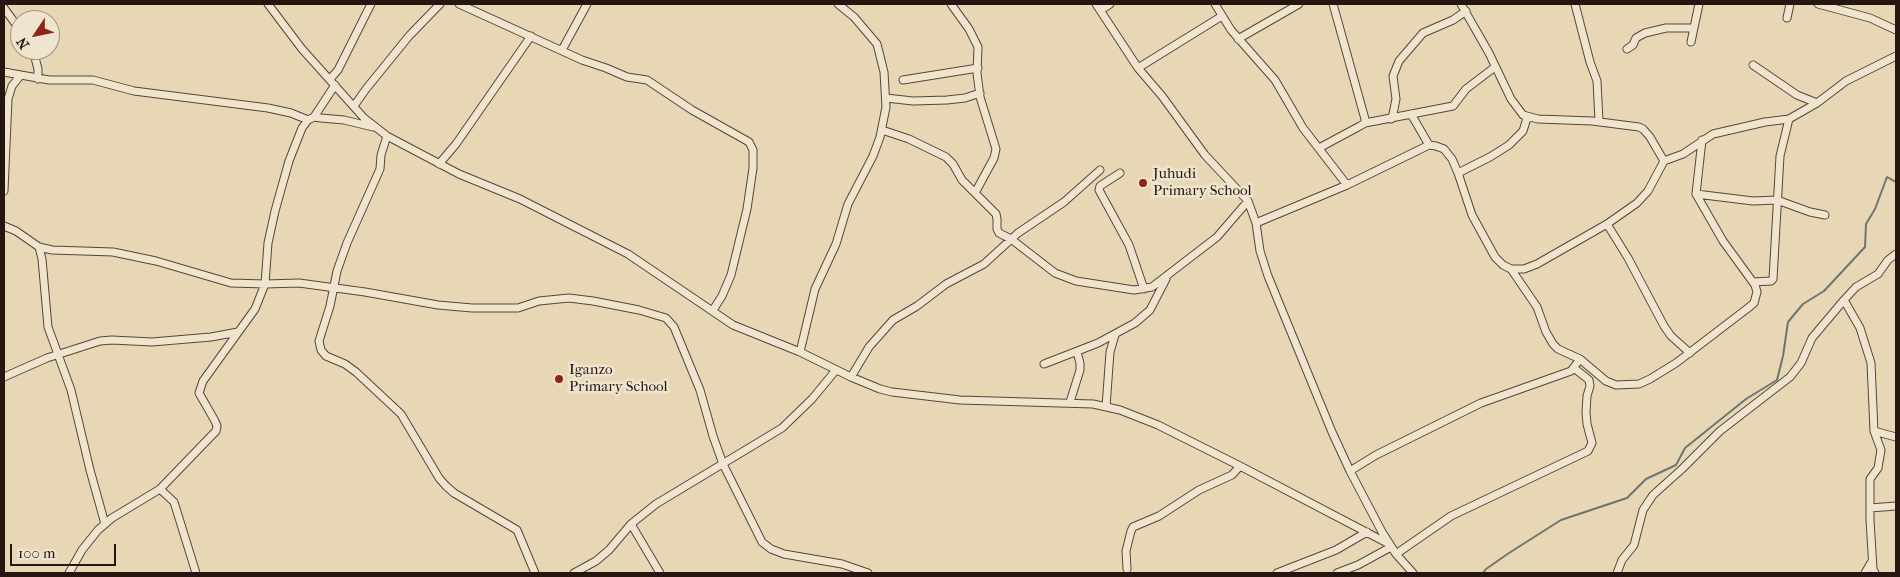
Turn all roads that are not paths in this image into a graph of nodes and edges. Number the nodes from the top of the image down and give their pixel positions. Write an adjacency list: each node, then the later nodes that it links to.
1 (268, 4): 38 (street)
2 (372, 4): 38 (street)
3 (440, 4): 42 (street)
4 (459, 4): 23 (street)
5 (587, 4): 27 (street)
6 (838, 4): 40 (street)
7 (951, 4): 32 (street)
8 (1110, 4): 17 (street)
9 (1215, 4): 19 (street)
10 (1300, 4): 24 (street)
11 (1334, 4): 49 (street)
12 (1461, 4): 18 (street)
13 (1575, 4): 48 (street)
14 (1699, 4): 21 (street)
15 (1790, 4): 20 (street)
16 (1818, 4): 22 (street)
17 (1099, 7): 33 (street)
18 (1466, 11): 31 (street); 46 (street)
19 (1222, 16): 24 (street); 33 (street)
20 (1787, 18)
21 (1694, 28): 25 (street); 26 (street)
22 (1896, 30)
23 (532, 36): 27 (street); 57 (street)
24 (1238, 39): 55 (street)
25 (1691, 42)
26 (1627, 49)
27 (562, 50): 81 (street)
28 (1896, 56): 41 (street)
29 (36, 60): 36 (street)
30 (1753, 65): 41 (street)
31 (1495, 67): 43 (street); 45 (street)
32 (978, 68): 37 (street); 39 (street)
33 (1138, 68): 65 (street)
34 (4, 72): 35 (street)
35 (20, 76): 36 (street); 62 (street)
36 (38, 79): 44 (street)
37 (903, 80)
38 (332, 82): 42 (street); 44 (street)
39 (980, 93): 40 (street); 63 (street)
40 (886, 98): 51 (street)
41 (1817, 103): 47 (street)
42 (354, 106): 50 (street)
43 (1411, 114): 46 (street); 54 (street)
44 (311, 118): 50 (street); 77 (street)
45 (1530, 118): 48 (street); 60 (street)
46 (1391, 119): 49 (street)
47 (1789, 119): 53 (street); 66 (street)
48 (1599, 121): 56 (street)
49 (1365, 123): 55 (street)
50 (376, 128): 52 (street)
51 (882, 130): 63 (street); 84 (street)
52 (387, 136): 57 (street); 78 (street)
53 (1702, 140): 56 (street); 64 (street)
54 (1429, 144): 60 (street); 61 (street)
55 (1319, 148): 61 (street)
56 (1664, 161): 69 (street)
57 (439, 164): 81 (street)
58 (1100, 170): 71 (street)
59 (1120, 173): 79 (street)
60 (1458, 173): 74 (street)
61 (1347, 185): 68 (street)
62 (4, 191)
63 (975, 193): 71 (street)
64 (1696, 194): 66 (street); 76 (street)
65 (1248, 200): 68 (street); 75 (street)
66 (1777, 200): 67 (street); 76 (street)
67 (1825, 215)
68 (1256, 223): 100 (street)
69 (1607, 224): 74 (street); 86 (street)
70 (4, 226): 72 (street)
71 (1011, 239): 79 (street); 93 (street)
72 (38, 247): 77 (street); 87 (street)
73 (1896, 254): 80 (street)
74 (1511, 269): 88 (street)
75 (1168, 276): 79 (street); 83 (street)
76 (1753, 282): 86 (street)
77 (266, 284): 78 (street); 82 (street)
78 (333, 287): 98 (street); 113 (street)
79 (1144, 289)
80 (1844, 300): 96 (street); 120 (street)
81 (713, 310): 84 (street)
82 (238, 332): 87 (street); 101 (street)
83 (1116, 334): 85 (street); 95 (street)
84 (800, 352): 91 (street)
85 (1077, 352): 89 (street); 94 (street)
86 (1690, 353): 88 (street)
87 (58, 355): 92 (street); 104 (street)
88 (1580, 359): 90 (street)
89 (1044, 364)
90 (1574, 368): 100 (street); 108 (street)
91 (836, 370): 93 (street); 98 (street)
92 (4, 377)
93 (851, 377): 94 (street)
94 (1070, 402): 95 (street)
95 (1106, 407): 99 (street)
96 (1874, 432): 97 (street); 103 (street)
97 (1896, 437)
98 (723, 464): 105 (street); 116 (street)
99 (1240, 466): 106 (street); 110 (street)
100 (1350, 471): 107 (street)
101 (160, 489): 104 (street); 112 (street)
102 (1896, 506): 103 (street)
103 (1870, 508): 109 (street)
104 (105, 524): 111 (street)
105 (632, 524): 114 (street); 115 (street)
106 (1367, 532): 107 (street); 117 (street)
107 (1390, 545): 108 (street); 118 (street)
108 (1396, 554): 119 (street)
109 (1872, 561): 121 (street); 122 (street)
110 (1127, 568)
111 (69, 573)
112 (196, 573)
113 (534, 573)
114 (574, 573)
115 (660, 573)
116 (868, 573)
117 (1277, 573)
118 (1337, 573)
119 (1412, 573)
120 (1617, 573)
121 (1865, 573)
122 (1875, 573)

